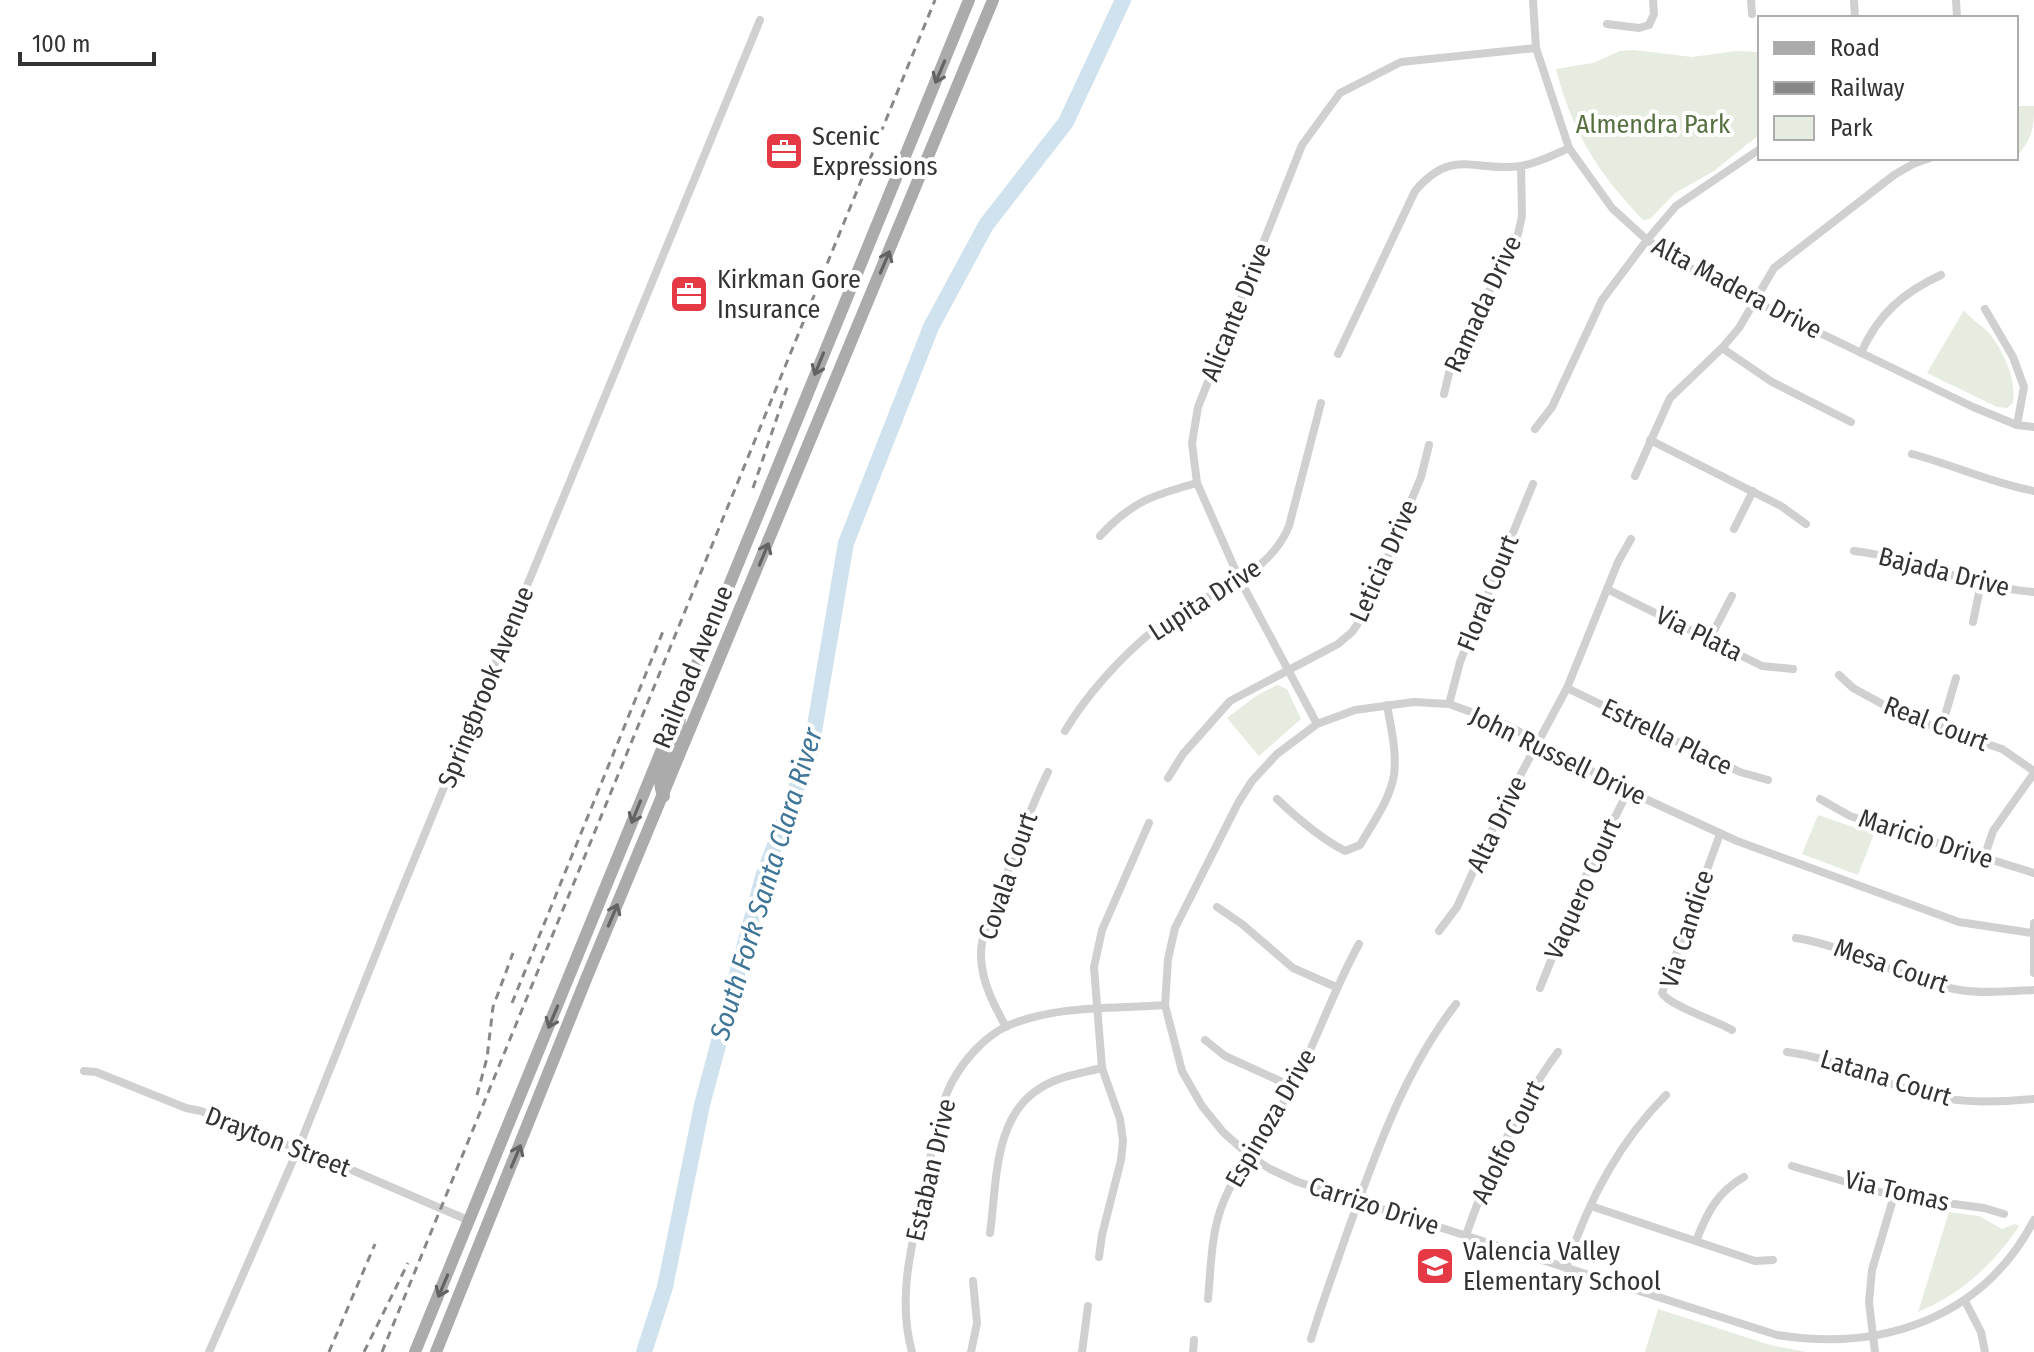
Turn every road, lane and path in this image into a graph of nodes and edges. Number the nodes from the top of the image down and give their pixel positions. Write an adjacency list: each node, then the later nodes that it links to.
1 (969, 0): 54 (main road, Railroad Avenue, one-way to 54)
2 (993, 0): 64 (main road, Railroad Avenue, one-way to 2)
3 (1533, 0): 9 (street, Alta Madera Drive)
4 (1653, 0): 8 (street)
5 (1751, 0): 6 (street)
6 (1752, 14)
7 (760, 20): 95 (street, Springbrook Avenue)
8 (1607, 24)
9 (1536, 48): 10 (street, Alta Madera Drive); 31 (street, Alicante Drive)
10 (1569, 148): 13 (street); 14 (street, Alta Madera Drive)
11 (1758, 150): 14 (street)
12 (1924, 160): 16 (street)
13 (1521, 166): 20 (street); 21 (street, Ramada Drive)
14 (1647, 240): 16 (street, Alta Madera Drive); 26 (street)
15 (1941, 275): 19 (street)
16 (1756, 302): 18 (street); 19 (street, Alta Madera Drive)
17 (1985, 309): 24 (street)
18 (1722, 348): 23 (street); 27 (street)
19 (1861, 353): 24 (street, Alta Madera Drive)
20 (1338, 354)
21 (1444, 394)
22 (1321, 403): 40 (street, Lupita Drive)
23 (1851, 422)
24 (2017, 425): 25 (street, Alta Madera Drive)
25 (2034, 427)
26 (1535, 429)
27 (1650, 440): 30 (street); 33 (street)
28 (1429, 445): 47 (street, Leticia Drive)
29 (1912, 454): 34 (street)
30 (1635, 476)
31 (1197, 483): 37 (street); 40 (street, Alicante Drive)
32 (1533, 484): 52 (street, Floral Court)
33 (1753, 491): 35 (street); 36 (street)
34 (2034, 491)
35 (1806, 524)
36 (1734, 529)
37 (1100, 536)
38 (1631, 539): 42 (street, Alta Drive)
39 (1854, 551): 41 (street, Bajada Drive)
40 (1239, 578): 47 (street, Alicante Drive); 57 (street, Lupita Drive)
41 (1981, 583): 43 (street, Bajada Drive); 45 (street)
42 (1607, 589): 46 (street, Via Plata); 51 (street, Alta Drive)
43 (2034, 592)
44 (1732, 596): 46 (street)
45 (1973, 622)
46 (1709, 640): 48 (street, Via Plata)
47 (1287, 669): 55 (street, Alicante Drive); 61 (street, Leticia Drive)
48 (1793, 669)
49 (1839, 675): 56 (street, Real Court)
50 (1956, 678): 56 (street)
51 (1567, 688): 58 (street, Alta Drive); 62 (street, Estrella Place)
52 (1449, 704): 53 (street, John Russell Drive); 58 (street, John Russell Drive)
53 (1387, 705): 55 (street, John Russell Drive); 65 (street)
54 (678, 707): 64 (main road); 103 (main road, Railroad Avenue, one-way to 103)
55 (1317, 724): 73 (street, John Russell Drive)
56 (1941, 729): 60 (street, Real Court)
57 (1065, 731)
58 (1538, 743): 63 (street, John Russell Drive); 74 (street, Alta Drive)
59 (1048, 772): 85 (street, Covala Court)
60 (2034, 772): 69 (street)
61 (1168, 778)
62 (1768, 780)
63 (1628, 791): 68 (street, John Russell Drive); 80 (street, Vaquero Court)
64 (664, 796): 120 (main road, Railroad Avenue, one-way to 64)
65 (1277, 799)
66 (1820, 799): 69 (street, Maricio Drive)
67 (1149, 823): 84 (street)
68 (1720, 834): 75 (street, John Russell Drive); 86 (street, Via Candice)
69 (1984, 858): 70 (street, Maricio Drive)
70 (2034, 873)
71 (1217, 907): 79 (street)
72 (2034, 923): 75 (street)
73 (1175, 928): 83 (street, Carrizo Drive)
74 (1439, 931)
75 (2032, 933): 78 (street)
76 (1796, 938): 81 (street, Mesa Court)
77 (1359, 944): 79 (street, Espinoza Drive)
78 (2034, 973)
79 (1336, 987): 92 (street, Espinoza Drive)
80 (1540, 988)
81 (2034, 990)
82 (1456, 1004): 100 (street)
83 (1165, 1005): 84 (street, Estaban Drive); 96 (street, Carrizo Drive)
84 (1097, 1010): 85 (street, Estaban Drive); 90 (street)
85 (1006, 1027): 121 (street, Estaban Drive)
86 (1732, 1030)
87 (1205, 1040): 92 (street)
88 (1558, 1052): 106 (street, Adolfo Court)
89 (1787, 1052): 94 (street, Latana Court)
90 (1102, 1068): 105 (street); 108 (street)
91 (84, 1071): 95 (street, Drayton Street)
92 (1293, 1087): 96 (street, Espinoza Drive)
93 (1666, 1095): 101 (street)
94 (2034, 1099)
95 (298, 1149): 103 (street, Drayton Street); 118 (street, Springbrook Avenue)
96 (1250, 1156): 100 (street, Carrizo Drive); 112 (street, Espinoza Drive)
97 (1792, 1166): 99 (street, Via Tomas)
98 (1744, 1177): 107 (street)
99 (1894, 1196): 102 (street, Via Tomas); 115 (street)
100 (1358, 1202): 106 (street, Carrizo Drive); 116 (street)
101 (1591, 1206): 107 (street); 110 (street)
102 (2004, 1214)
103 (470, 1221): 119 (main road, Railroad Avenue, one-way to 119)
104 (2033, 1225): 113 (street, Carrizo Drive)
105 (990, 1233)
106 (1466, 1235): 110 (street, Carrizo Drive)
107 (1696, 1241): 109 (street)
108 (1099, 1257)
109 (1773, 1260)
110 (1566, 1268): 115 (street, Carrizo Drive)
111 (973, 1281): 122 (street)
112 (1208, 1299)
113 (1965, 1301): 115 (street, Carrizo Drive); 126 (street)
114 (1088, 1306): 123 (street)
115 (1874, 1338): 125 (street)
116 (1311, 1339)
117 (1194, 1340): 124 (street)
118 (209, 1352)
119 (415, 1352)
120 (436, 1352)
121 (912, 1352)
122 (971, 1352)
123 (1082, 1352)
124 (1193, 1352)
125 (1875, 1352)
126 (1985, 1352)

